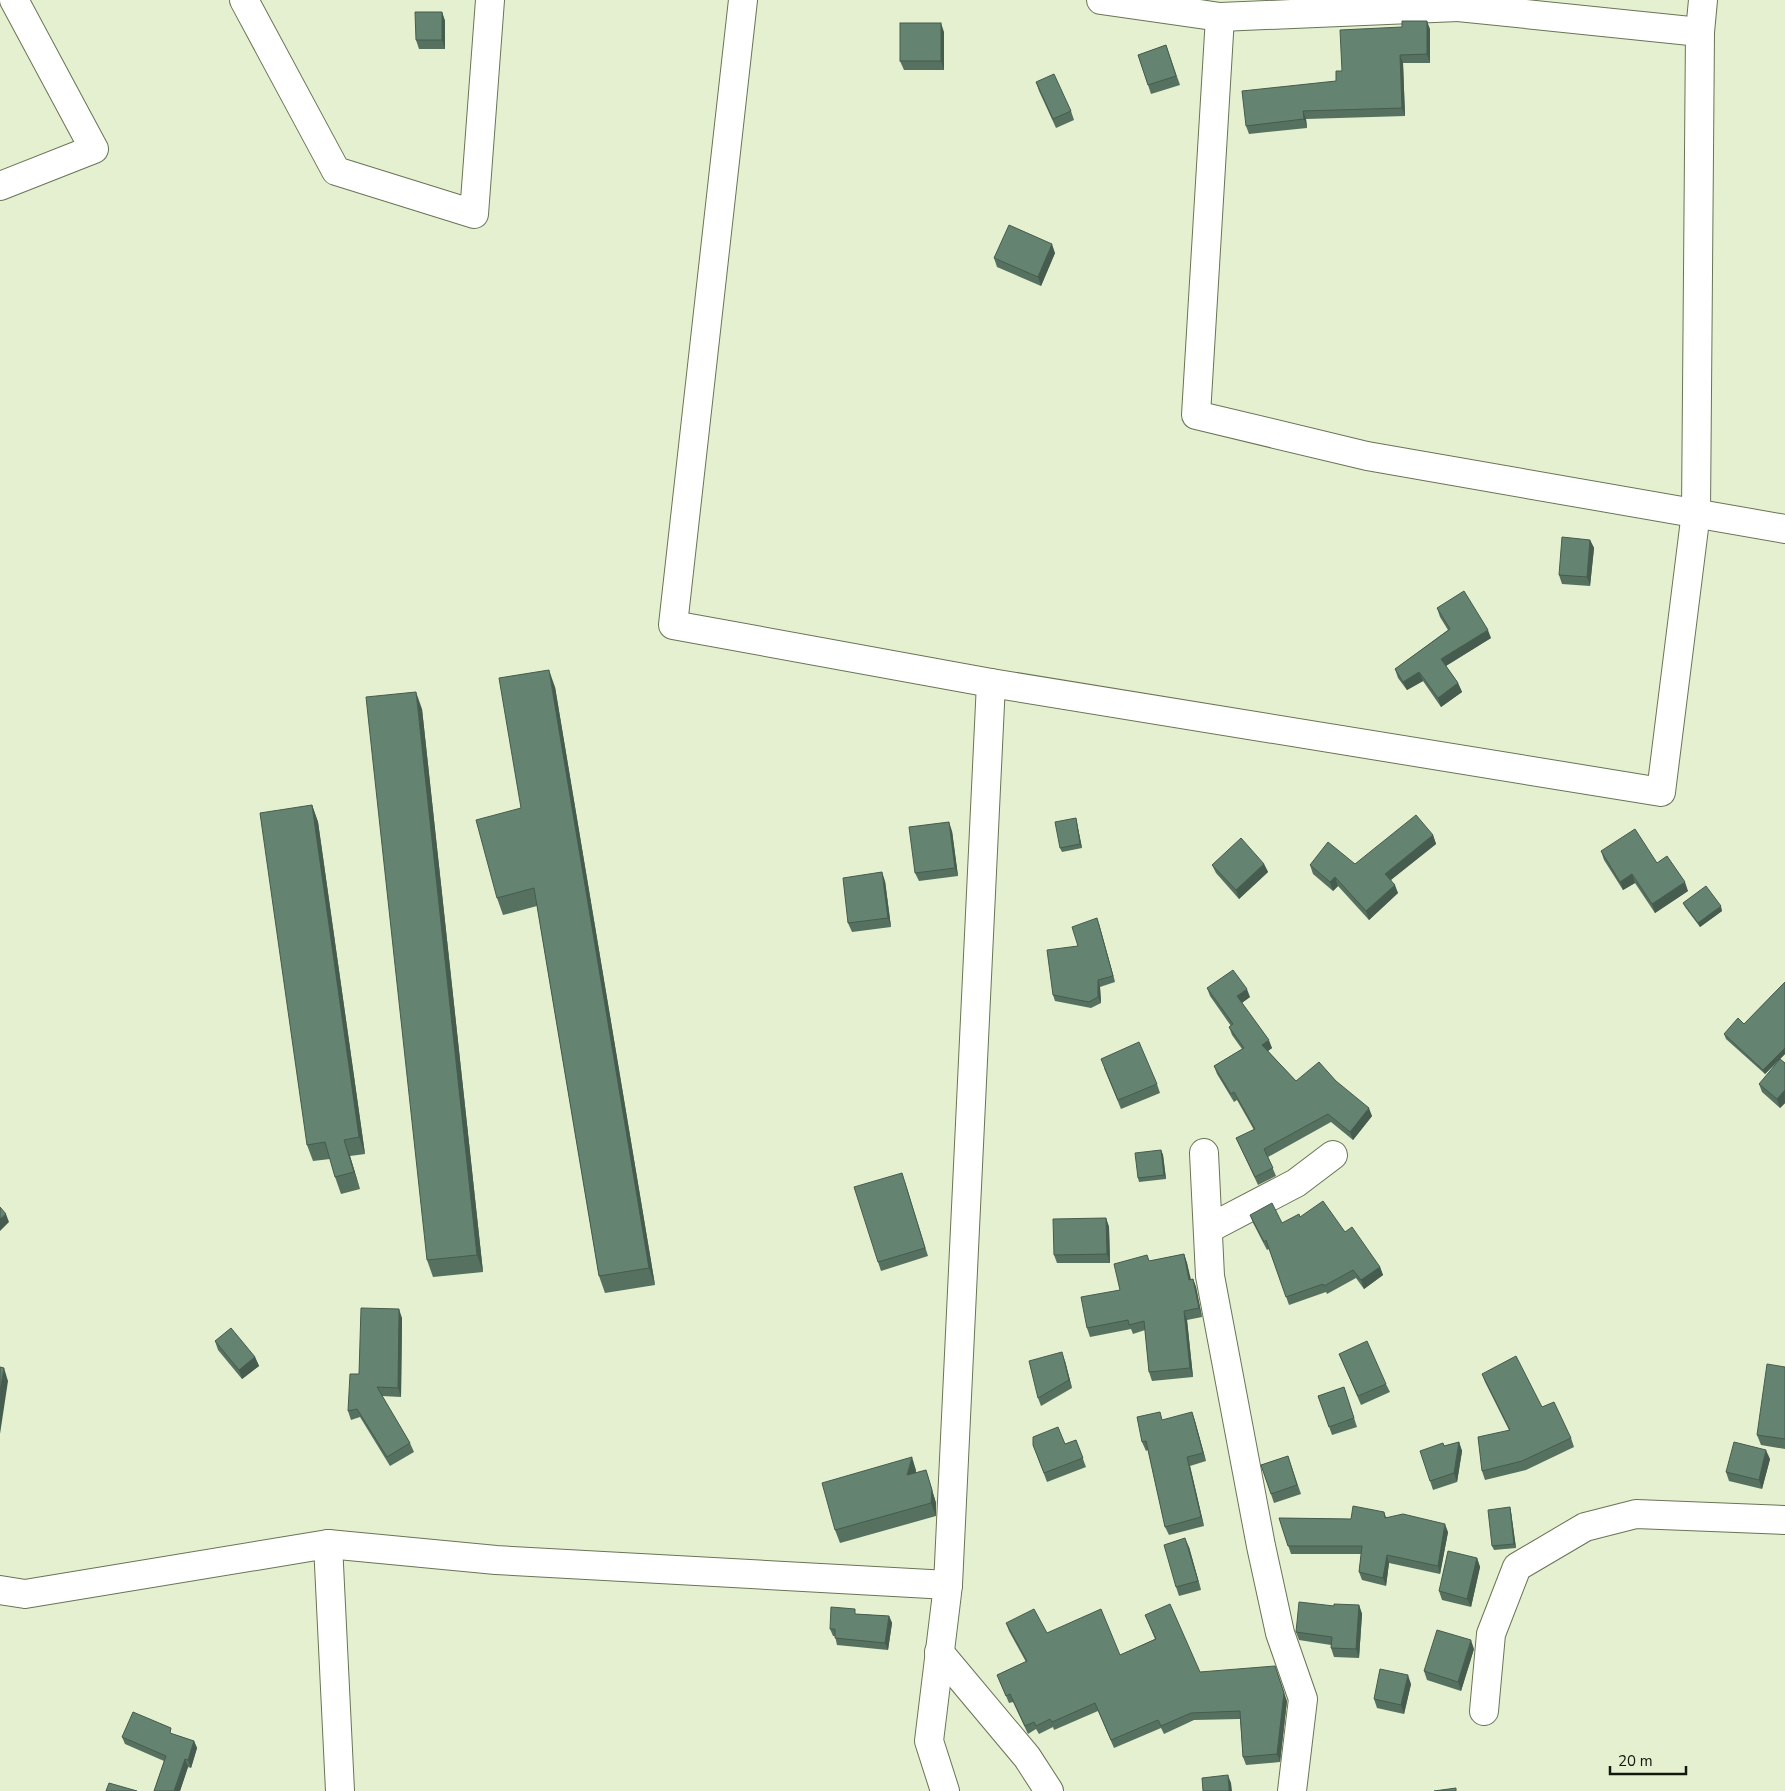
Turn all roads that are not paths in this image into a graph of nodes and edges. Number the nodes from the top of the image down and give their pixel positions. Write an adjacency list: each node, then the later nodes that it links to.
1 (16, 0): 10 (street)
2 (244, 0): 3 (street)
3 (490, 0)
4 (743, 0): 13 (street)
5 (1101, 0): 8 (street)
6 (1703, 0): 9 (street)
7 (1458, 3): 8 (street); 9 (street)
8 (1220, 16): 11 (street)
9 (1700, 32): 11 (street)
10 (0, 186)
11 (1696, 512): 12 (street); 13 (street)
12 (1785, 529)
13 (992, 683): 19 (street)
14 (1204, 1153): 16 (street)
15 (1333, 1155): 16 (street)
16 (1208, 1229): 26 (street)
17 (1785, 1520): 22 (street)
18 (328, 1544): 19 (street); 20 (street); 23 (street)
19 (948, 1585): 21 (street)
20 (0, 1590)
21 (939, 1652): 24 (street); 25 (street)
22 (1484, 1711)
23 (340, 1791)
24 (945, 1791)
25 (1049, 1791)
26 (1292, 1791)

